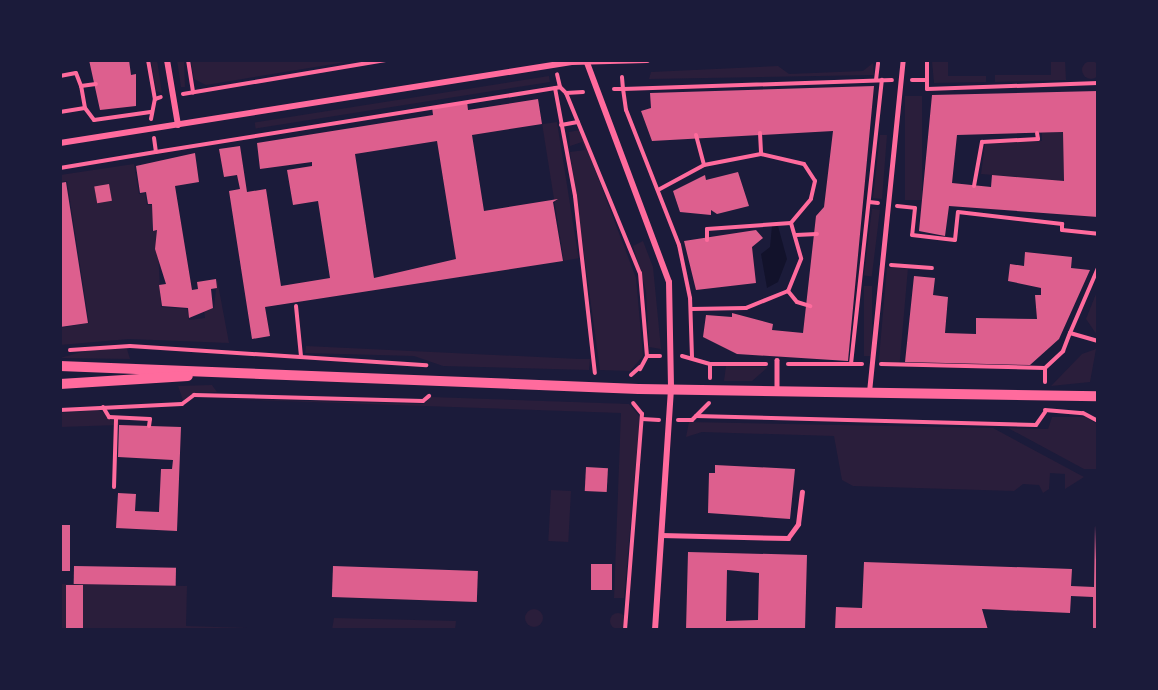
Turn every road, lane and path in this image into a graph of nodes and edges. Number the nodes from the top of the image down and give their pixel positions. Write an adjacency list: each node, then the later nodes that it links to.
1 (148, 60): 29 (path)
2 (167, 60): 27 (street)
3 (188, 60): 25 (path)
4 (387, 60): 25 (path)
5 (587, 60): 6 (street); 34 (street); 81 (street)
6 (647, 60)
7 (903, 60): 15 (lane)
8 (927, 62): 16 (path)
9 (878, 63): 13 (path)
10 (557, 73): 20 (path)
11 (60, 76): 19 (path)
12 (622, 77): 22 (path)
13 (876, 80): 14 (path); 22 (path)
14 (882, 80): 15 (path); 48 (path)
15 (901, 80): 16 (path); 49 (lane)
16 (927, 80): 23 (path)
17 (1098, 83): 23 (path)
18 (96, 84): 19 (path)
19 (81, 86): 30 (path)
20 (557, 88): 26 (path); 35 (path); 41 (path)
21 (614, 89): 22 (path)
22 (623, 89): 46 (path)
23 (927, 89): 28 (path)
24 (583, 92): 26 (path)
25 (193, 93): 27 (path)
26 (566, 93): 33 (path)
27 (173, 96): 29 (path); 34 (street)
28 (926, 96)
29 (154, 99): 32 (path)
30 (85, 108): 31 (path); 32 (path)
31 (60, 112)
32 (150, 112): 36 (path)
33 (578, 122): 35 (path); 72 (path)
34 (178, 125): 36 (street)
35 (561, 125): 75 (path)
36 (152, 129): 40 (street); 41 (path)
37 (760, 133): 42 (path)
38 (1038, 133): 45 (path)
39 (696, 135): 43 (path)
40 (60, 143)
41 (156, 152): 44 (path)
42 (761, 154): 43 (path); 51 (path)
43 (704, 165): 46 (path)
44 (60, 168)
45 (974, 186)
46 (658, 190): 62 (path)
47 (915, 201): 50 (path)
48 (869, 202): 49 (path); 69 (path)
49 (887, 205): 50 (path); 56 (lane)
50 (916, 208): 54 (path)
51 (791, 222): 52 (path); 55 (path)
52 (796, 234): 53 (path); 59 (path)
53 (817, 234)
54 (1098, 234)
55 (706, 240)
56 (881, 264): 57 (path); 84 (lane)
57 (932, 268)
58 (1098, 268): 63 (path)
59 (788, 291): 61 (path); 62 (path)
60 (296, 306): 65 (path)
61 (810, 306)
62 (691, 309): 66 (path)
63 (1070, 333)
64 (60, 352): 65 (path)
65 (301, 356): 71 (path)
66 (692, 357)
67 (777, 360): 82 (lane)
68 (710, 364): 79 (path)
69 (851, 364)
70 (60, 366): 73 (street)
71 (431, 366)
72 (640, 367): 77 (path); 78 (path)
73 (230, 373): 80 (street); 81 (street)
74 (583, 373): 75 (path)
75 (595, 373): 76 (path)
76 (604, 374)
77 (622, 374)
78 (639, 379)
79 (710, 380)
80 (60, 384)
81 (671, 389): 82 (street); 97 (street)
82 (777, 392): 84 (street)
83 (443, 394): 88 (path)
84 (869, 394): 85 (street)
85 (1098, 396)
86 (710, 397): 91 (path)
87 (619, 401): 98 (path)
88 (103, 407): 89 (path); 92 (path)
89 (60, 410)
90 (1045, 412): 91 (path)
91 (696, 416): 93 (path)
92 (116, 418): 94 (path); 95 (path)
93 (682, 420)
94 (149, 426)
95 (114, 487)
96 (802, 492): 97 (lane)
97 (662, 535): 99 (street)
98 (625, 630)
99 (655, 630)

